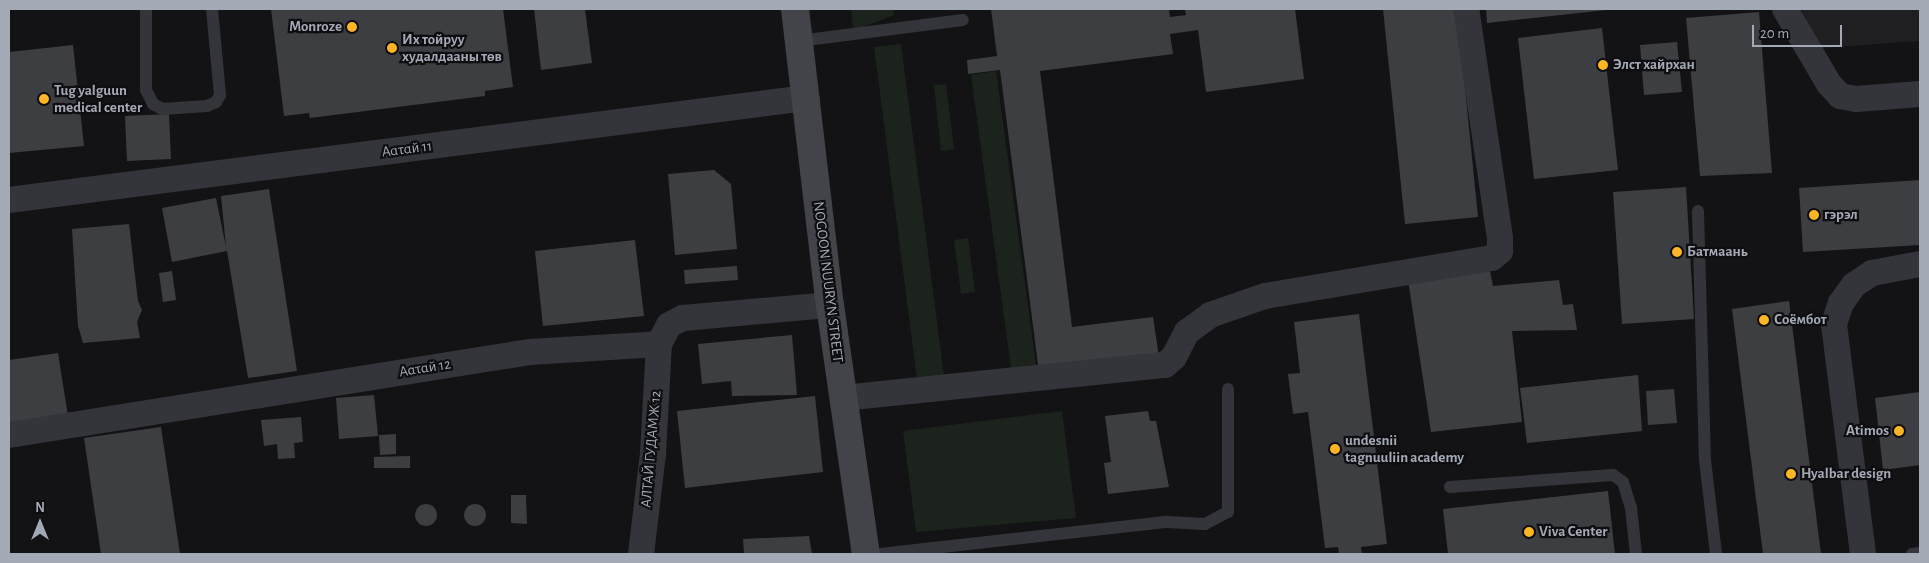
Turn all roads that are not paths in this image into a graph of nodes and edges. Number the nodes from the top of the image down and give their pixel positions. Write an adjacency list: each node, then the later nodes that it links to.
1 (146, 9): 2 (lane)
2 (212, 9)
3 (795, 9): 7 (main road, NOGOON NUURYN STREET)
4 (1466, 9): 16 (street)
5 (1785, 9): 8 (street)
6 (963, 20): 7 (lane)
7 (799, 40): 9 (main road, NOGOON NUURYN STREET)
8 (1920, 94)
9 (806, 98): 10 (street, Ααταй 11); 13 (main road, NOGOON NUURYN STREET)
10 (9, 200)
11 (1698, 211): 24 (lane)
12 (1920, 264): 25 (street)
13 (830, 305): 14 (street); 16 (main road, NOGOON NUURYN STREET)
14 (659, 344): 17 (street, Ααταй 12); 20 (street, АЛТАЙ ГУДАМЖ 12)
15 (1228, 389): 22 (lane)
16 (844, 398): 21 (main road, NOGOON NUURYN STREET)
17 (9, 435)
18 (1450, 487): 23 (lane)
19 (1920, 553): 26 (lane)
20 (641, 554)
21 (866, 554)
22 (880, 554)
23 (1636, 554)
24 (1716, 554)
25 (1863, 554)
26 (1912, 554)

